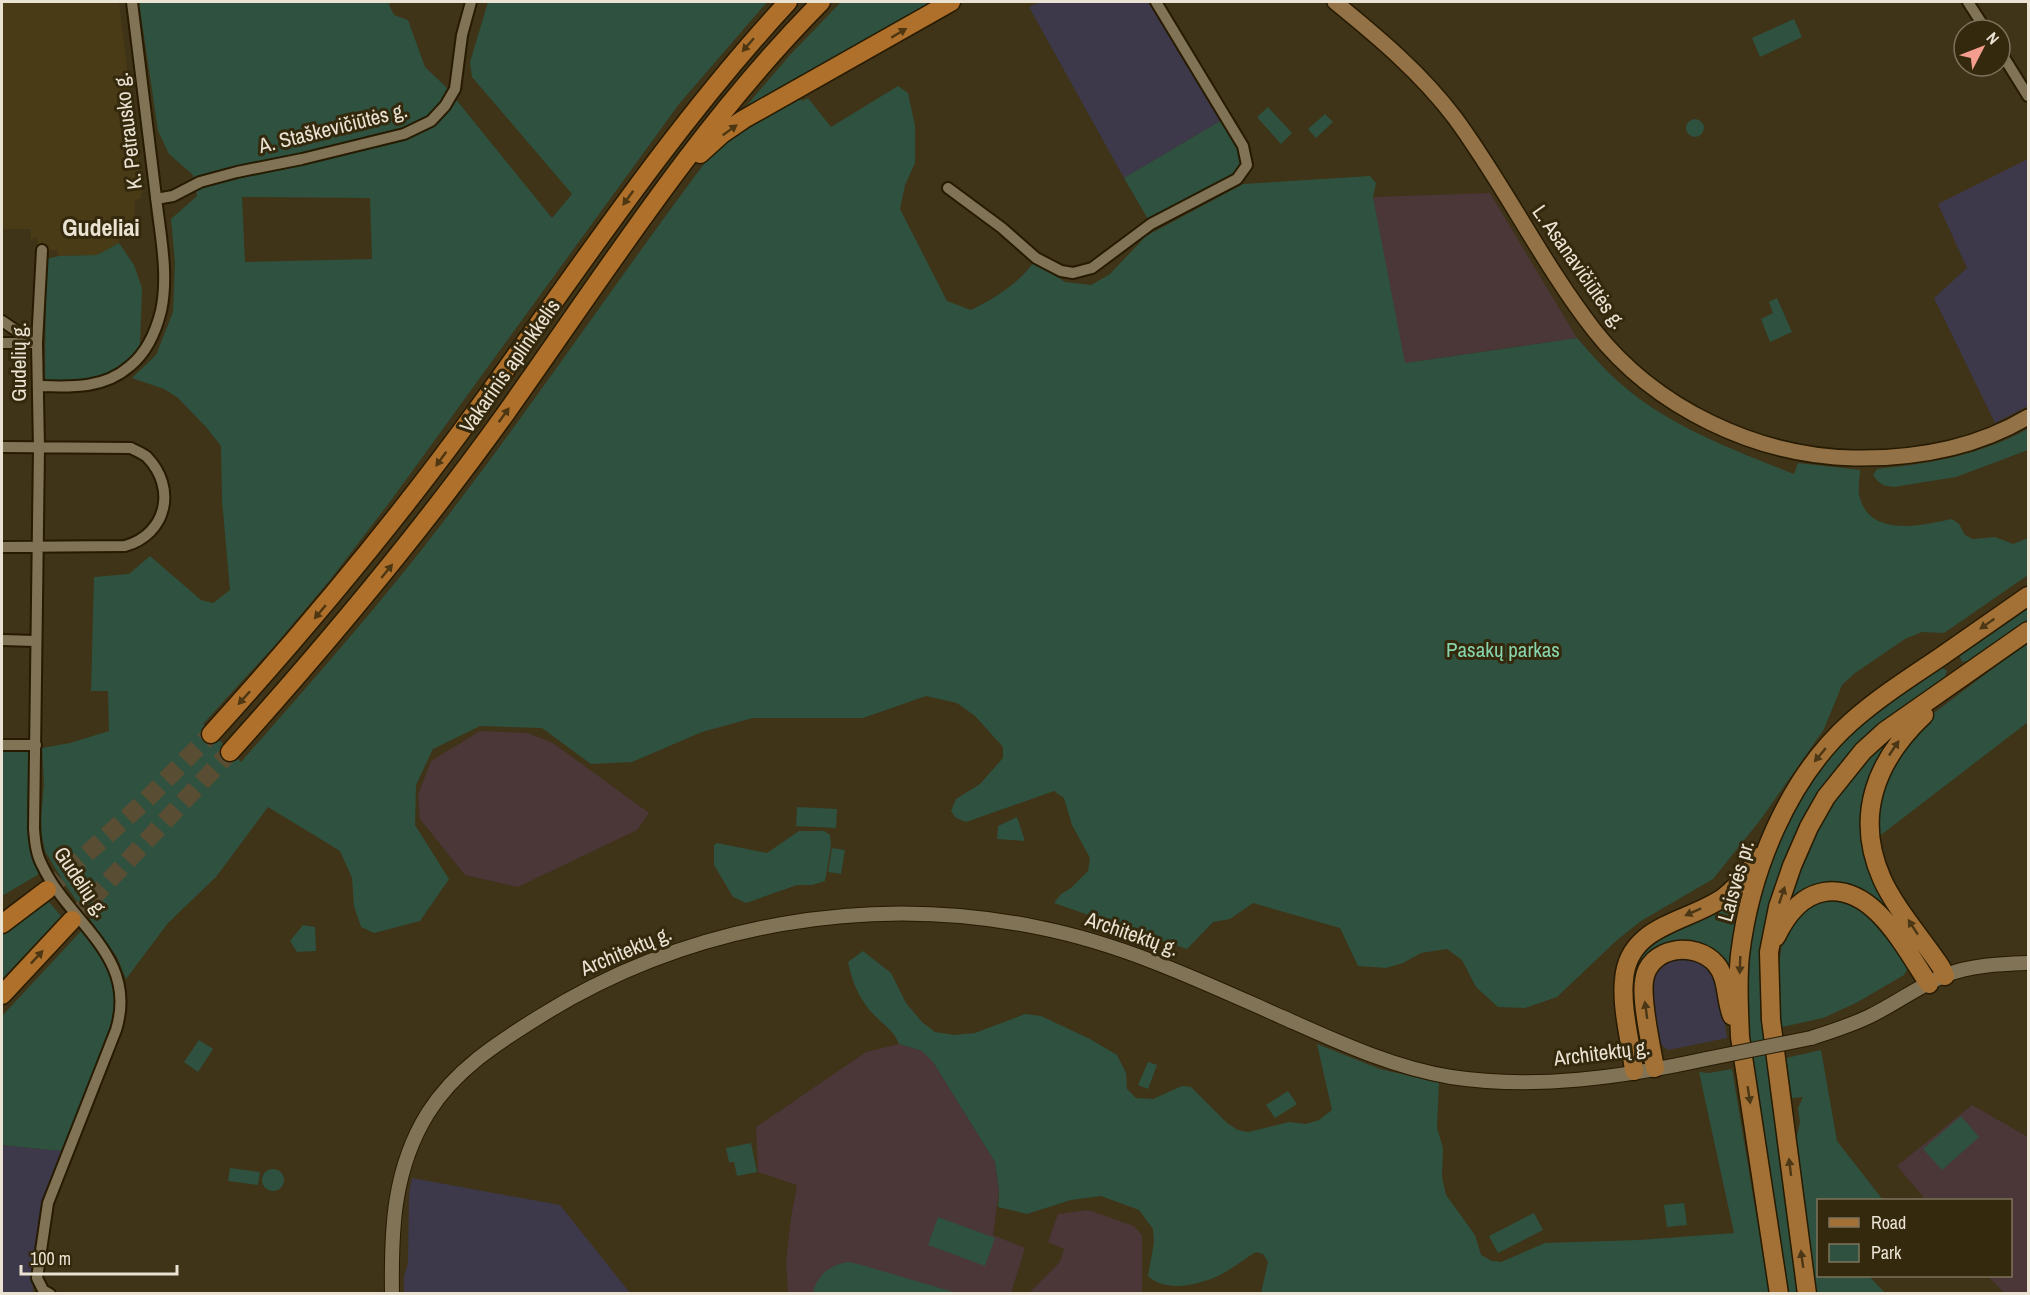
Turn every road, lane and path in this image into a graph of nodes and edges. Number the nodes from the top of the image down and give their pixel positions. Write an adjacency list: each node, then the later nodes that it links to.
1 (132, 2): 14 (street, K. Petrausko g.)
2 (471, 2): 14 (street, A. Staškevičiūtės g.)
3 (788, 2): 30 (highway, Vakarinis aplinkkelis, one-way to 30)
4 (821, 2): 12 (highway, Vakarinis aplinkkelis)
5 (951, 2): 12 (highway, one-way to 5)
6 (1156, 2): 13 (street)
7 (1335, 2): 20 (main road, L. Asanavičiūtės g.)
8 (1968, 2): 9 (street)
9 (1978, 18)
10 (2012, 70): 11 (street)
11 (2028, 96)
12 (669, 181): 33 (highway, Vakarinis aplinkkelis, one-way to 12)
13 (948, 188)
14 (156, 199): 19 (street, K. Petrausko g.)
15 (42, 250): 18 (street, Gudelių g.)
16 (2, 321): 18 (street)
17 (2, 343): 18 (street)
18 (33, 343): 19 (street, Gudelių g.)
19 (39, 386): 22 (street, Gudelių g.)
20 (2028, 417)
21 (2, 447): 22 (street)
22 (39, 448): 24 (street, Gudelių g.); 24 (street)
23 (2, 547): 24 (street)
24 (38, 547): 28 (street, Gudelių g.)
25 (2028, 596): 34 (main road, Laisvės pr., one-way to 34)
26 (2028, 631): 29 (main road)
27 (2, 640): 28 (street)
28 (35, 641): 32 (street, Gudelių g.)
29 (1975, 668): 38 (main road, one-way to 29); 40 (main road, one-way to 29)
30 (211, 734)
31 (2, 745): 32 (street)
32 (36, 745): 45 (street, Gudelių g.)
33 (230, 752)
34 (1767, 847): 42 (main road, Laisvės pr., one-way to 42); 44 (main road, one-way to 44)
35 (2, 911): 37 (highway)
36 (72, 920): 41 (highway, one-way to 36)
37 (2, 924)
38 (1769, 952): 40 (main road); 48 (main road, one-way to 38)
39 (2028, 963): 40 (street, Architektų g.)
40 (1937, 980): 43 (street, Architektų g., bridge)
41 (2, 995)
42 (1740, 1037): 43 (main road, one-way to 42); 47 (main road, Laisvės pr., one-way to 47)
43 (1655, 1068): 44 (street, Architektų g.)
44 (1634, 1071): 46 (street, Architektų g.)
45 (50, 1293)
46 (392, 1293)
47 (1779, 1293)
48 (1807, 1293)

